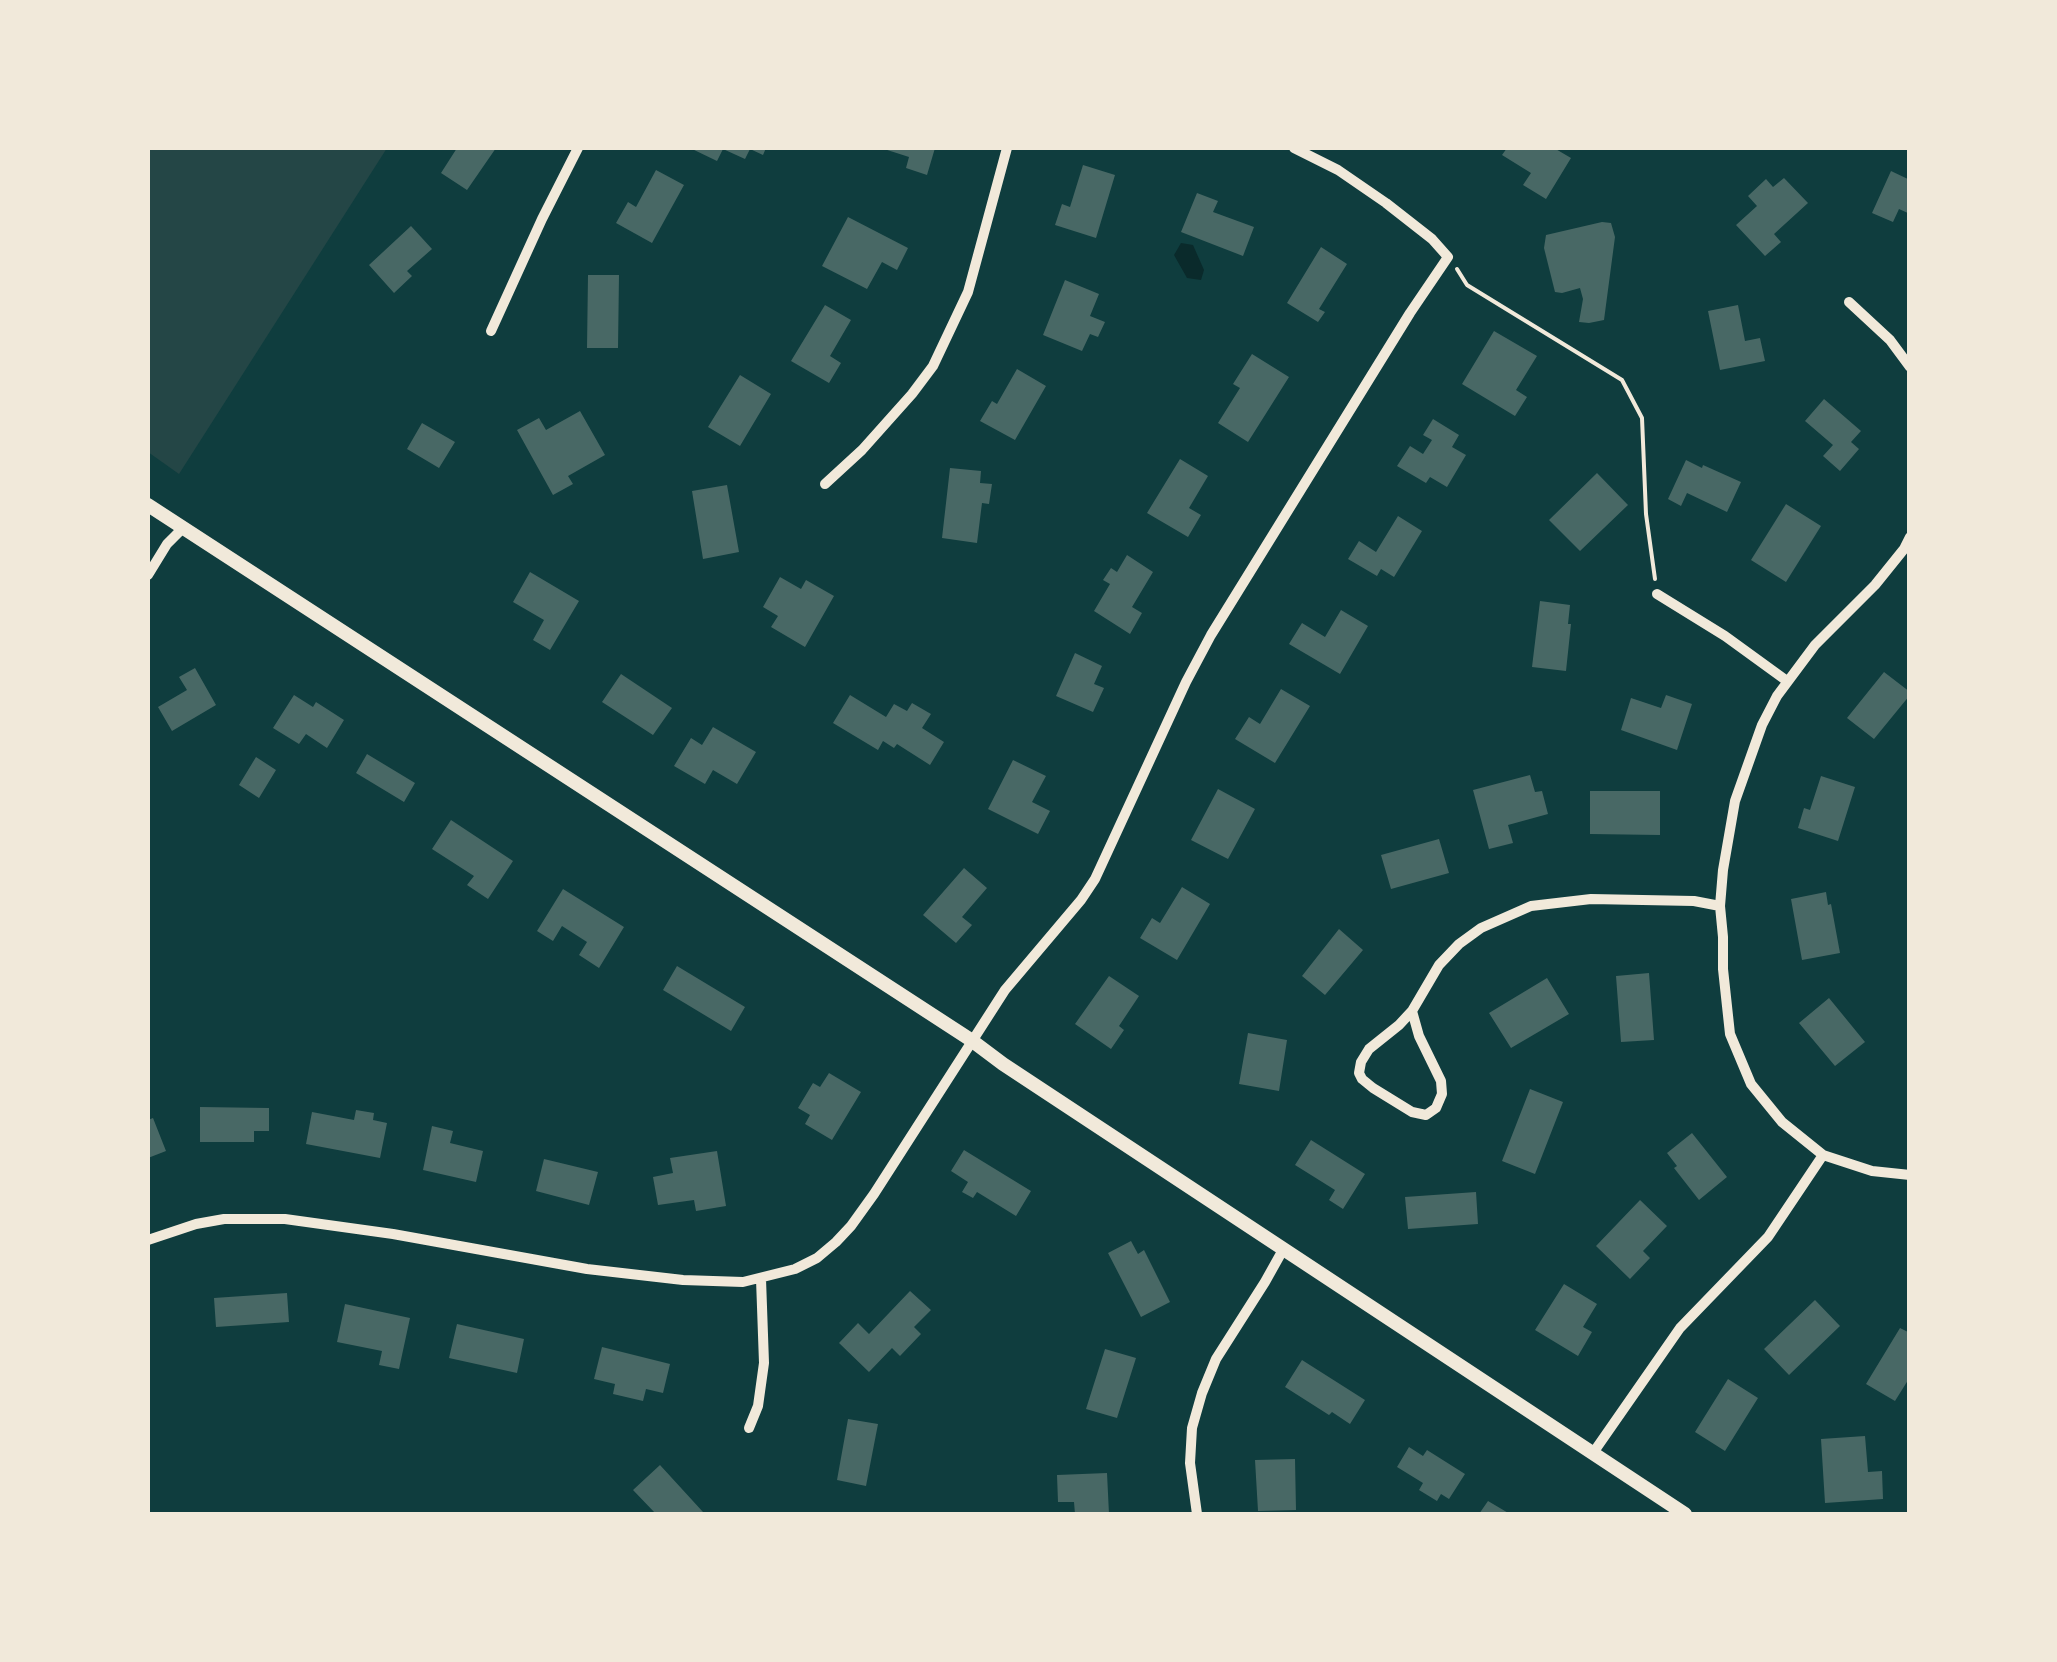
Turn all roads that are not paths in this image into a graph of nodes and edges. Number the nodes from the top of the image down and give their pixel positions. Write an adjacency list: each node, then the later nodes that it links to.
1 (578, 148): 5 (street)
2 (1007, 148): 7 (street)
3 (1294, 148): 16 (street)
4 (1849, 302): 6 (street)
5 (491, 331)
6 (1910, 367)
7 (826, 484)
8 (148, 505): 9 (street)
9 (182, 529): 11 (street); 16 (street)
10 (1910, 537): 13 (street)
11 (148, 575)
12 (1656, 594): 13 (street)
13 (1787, 681): 14 (street)
14 (1720, 906): 15 (street); 17 (street)
15 (1412, 1011): 15 (street)
16 (972, 1040): 20 (street); 21 (street)
17 (1823, 1154): 18 (street); 23 (street)
18 (1910, 1175)
19 (148, 1240): 21 (street)
20 (1284, 1248): 23 (street); 24 (street)
21 (761, 1278): 22 (street)
22 (749, 1428)
23 (1593, 1453): 25 (street)
24 (1197, 1514)
25 (1685, 1514)

